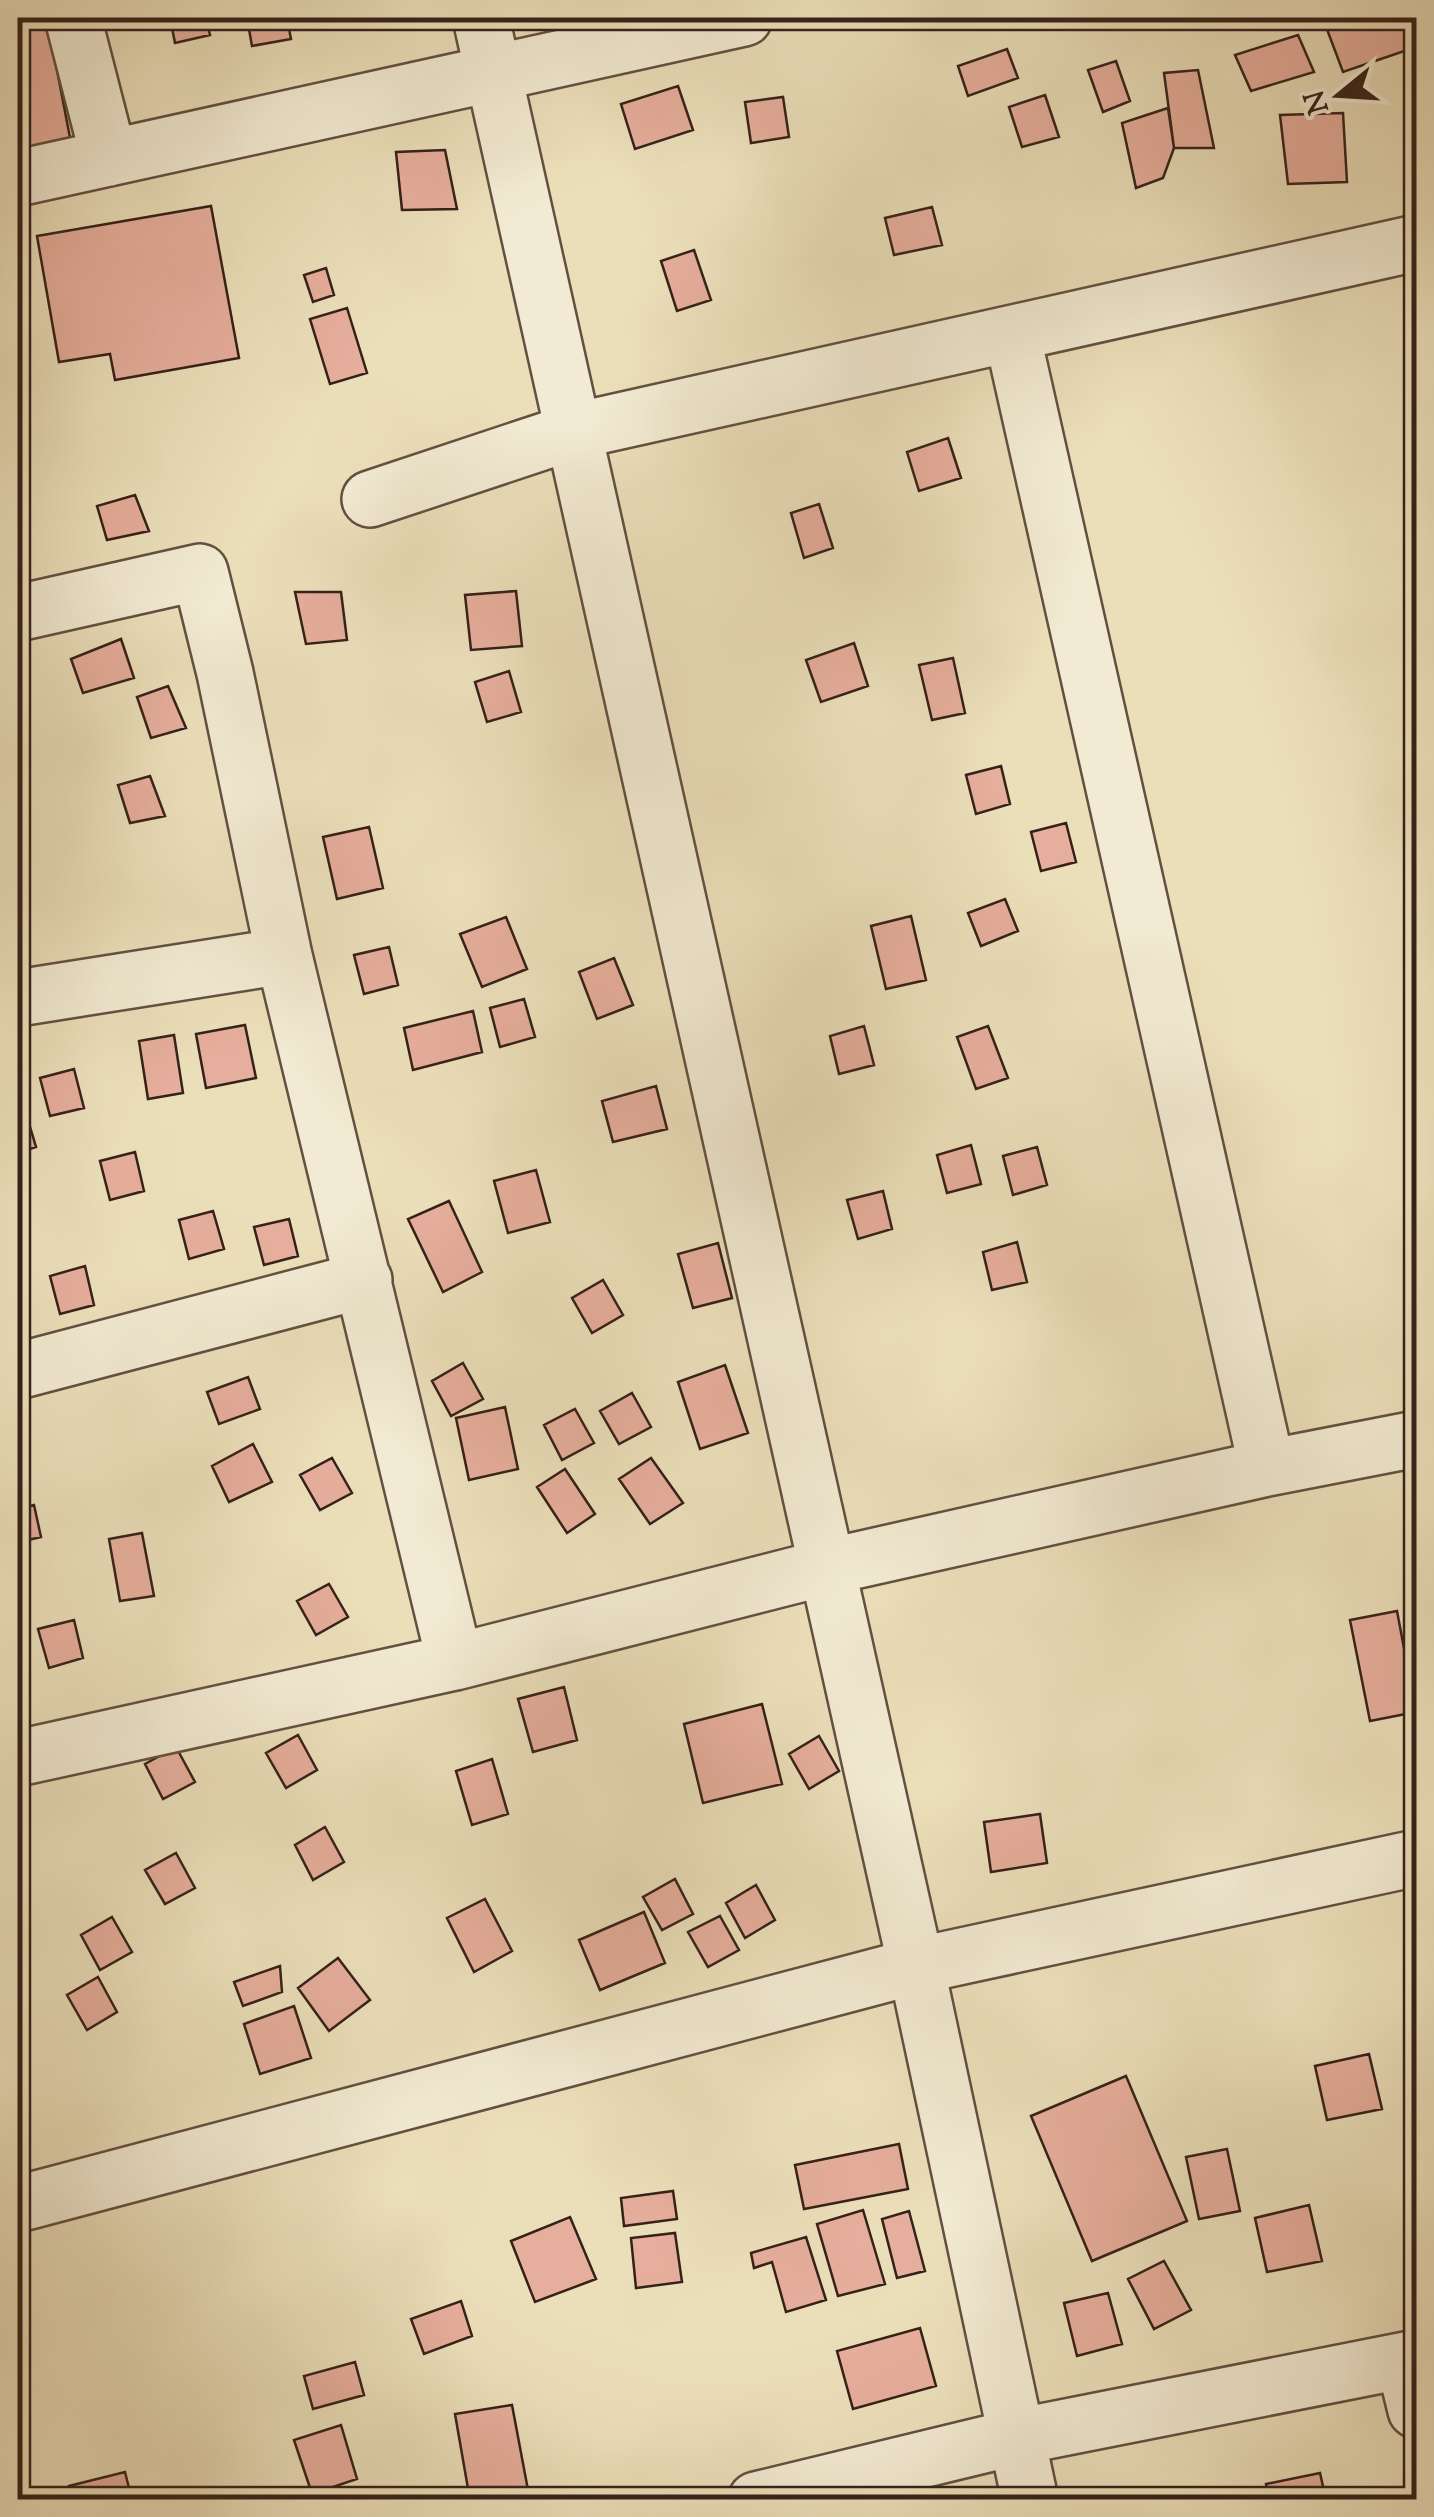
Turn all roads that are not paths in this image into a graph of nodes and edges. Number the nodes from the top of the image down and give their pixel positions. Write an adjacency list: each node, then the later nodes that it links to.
1 (73, 18): 5 (street)
2 (480, 18): 4 (street)
3 (744, 18): 4 (street)
4 (494, 74): 5 (street); 9 (street)
5 (109, 158): 6 (street)
6 (18, 178)
7 (1416, 243): 8 (street)
8 (1012, 334): 9 (street); 17 (street)
9 (575, 431): 10 (street); 18 (street)
10 (370, 499)
11 (18, 614): 12 (street)
12 (284, 956): 13 (street); 14 (street)
13 (18, 998)
14 (364, 1280): 15 (street); 19 (street)
15 (18, 1371)
16 (1416, 1438): 17 (street)
17 (1267, 1468): 18 (street)
18 (827, 1568): 19 (street); 22 (street)
19 (455, 1662): 20 (street)
20 (18, 1758)
21 (1416, 1858): 22 (street)
22 (916, 1966): 23 (street); 25 (street)
23 (18, 2204)
24 (1412, 2376): 25 (street)
25 (1016, 2437): 26 (street); 27 (street)
26 (756, 2500)
27 (1030, 2500)

